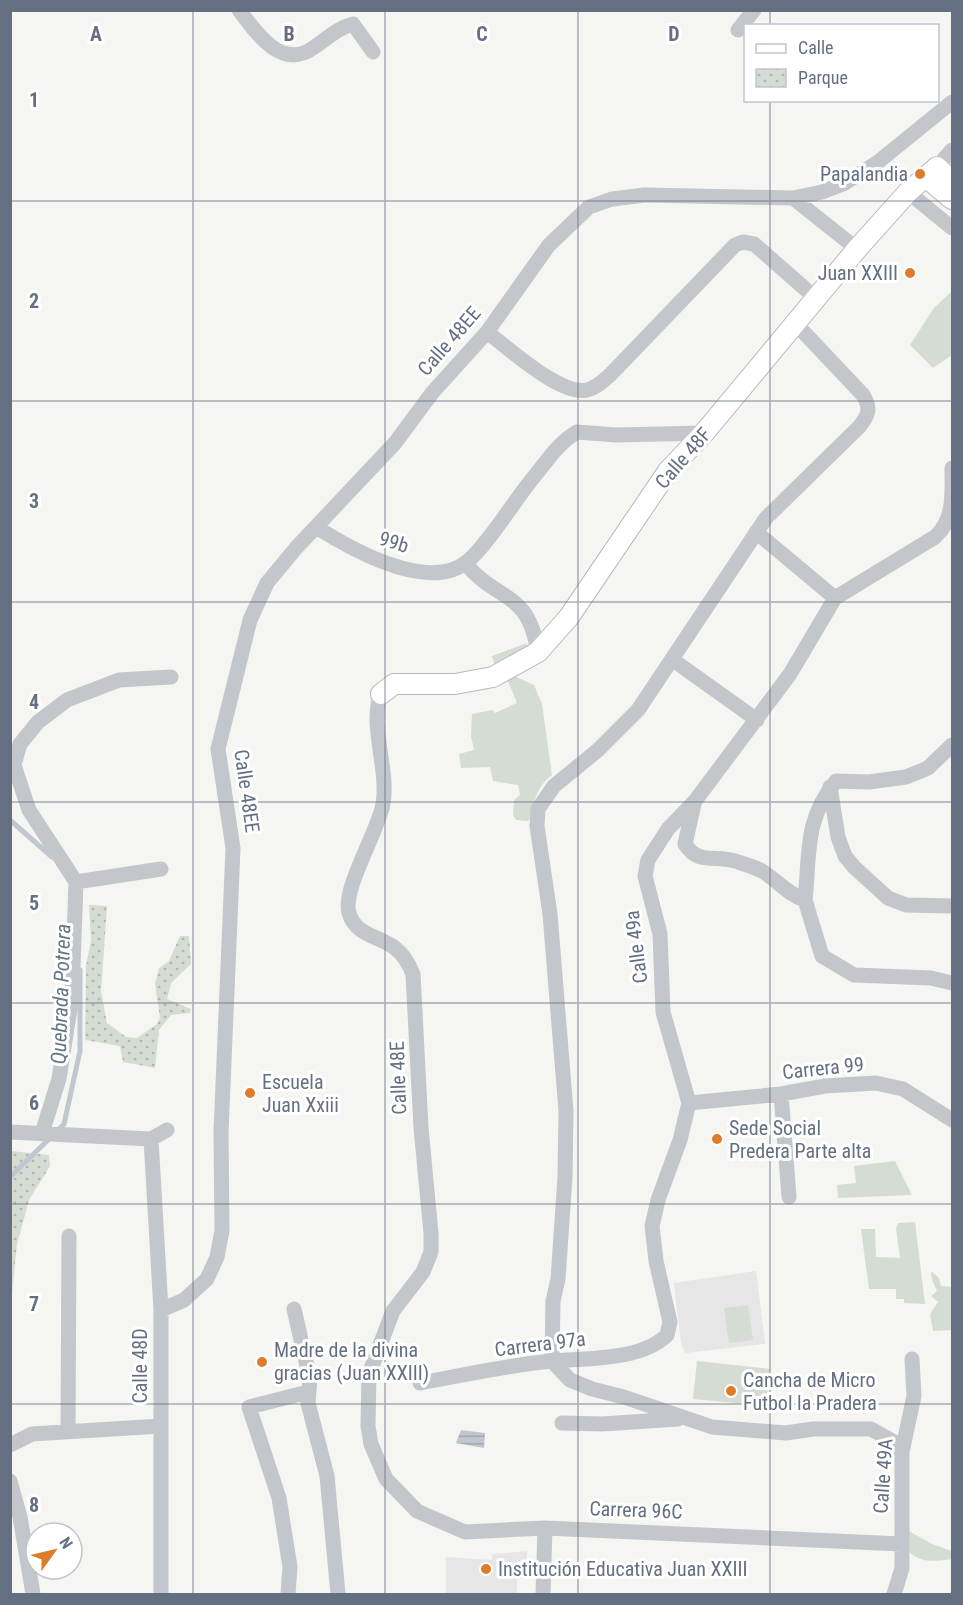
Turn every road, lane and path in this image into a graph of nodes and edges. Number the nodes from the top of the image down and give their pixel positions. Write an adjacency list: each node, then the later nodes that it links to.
1 (240, 10): 4 (street)
2 (754, 10): 3 (street)
3 (738, 30)
4 (373, 52)
5 (952, 102): 10 (street, Calle 48EE)
6 (952, 150): 7 (street, Calle 48F)
7 (931, 172): 8 (street); 9 (street, Calle 48F); 11 (street)
8 (952, 181)
9 (908, 192): 12 (street); 13 (street, Calle 48F)
10 (793, 198): 13 (street); 16 (street, Calle 48EE)
11 (952, 199)
12 (952, 228)
13 (857, 249): 14 (street, Calle 48F)
14 (818, 300): 15 (street, Calle 48F); 16 (street)
15 (796, 324): 17 (street, Calle 48F); 20 (street)
16 (487, 332): 19 (street, Calle 48EE)
17 (704, 433): 21 (street); 23 (street, Calle 48F)
18 (952, 468): 22 (street)
19 (316, 527): 21 (street, 99b); 46 (street, Calle 48EE)
20 (756, 532): 22 (street); 24 (street)
21 (465, 563): 23 (street)
22 (835, 598): 27 (street, Calle 49a)
23 (538, 652): 26 (street, Calle 48F)
24 (673, 660): 27 (street); 49 (street)
25 (171, 677): 32 (street)
26 (381, 694): 58 (street, Calle 48E)
27 (757, 720): 30 (street, Calle 49a)
28 (952, 745): 29 (street)
29 (830, 787): 33 (street); 34 (street)
30 (696, 801): 33 (street); 37 (street, Calle 49a)
31 (161, 869): 32 (street)
32 (76, 882): 41 (street)
33 (805, 900): 35 (street)
34 (952, 906)
35 (952, 983)
36 (781, 1094): 37 (street, Carrera 99); 38 (street, Carrera 99); 43 (street)
37 (689, 1103): 47 (street, Calle 49a)
38 (952, 1120)
39 (167, 1130): 42 (street)
40 (10, 1132): 41 (street)
41 (44, 1134): 42 (street)
42 (151, 1139): 46 (street, Calle 48D)
43 (789, 1197)
44 (69, 1236): 55 (street)
45 (294, 1309): 51 (street)
46 (161, 1310): 54 (street, Calle 48D)
47 (662, 1340): 49 (street, Carrera 97a)
48 (912, 1359): 57 (street, Calle 49A)
49 (552, 1361): 50 (street, Carrera 97a); 52 (street)
50 (420, 1383)
51 (309, 1392): 64 (street); 65 (street)
52 (687, 1419): 53 (street); 57 (street)
53 (561, 1423)
54 (161, 1426): 55 (street); 63 (street, Calle 48D)
55 (68, 1430): 56 (street)
56 (10, 1445)
57 (902, 1452): 61 (street, Calle 49A)
58 (386, 1479): 60 (street, Carrera 96C)
59 (10, 1481): 62 (street)
60 (545, 1528): 61 (street, Carrera 96C); 66 (street)
61 (902, 1544): 67 (street, Calle 49A)
62 (33, 1594)
63 (161, 1594)
64 (288, 1594)
65 (338, 1594)
66 (543, 1594)
67 (894, 1594)

